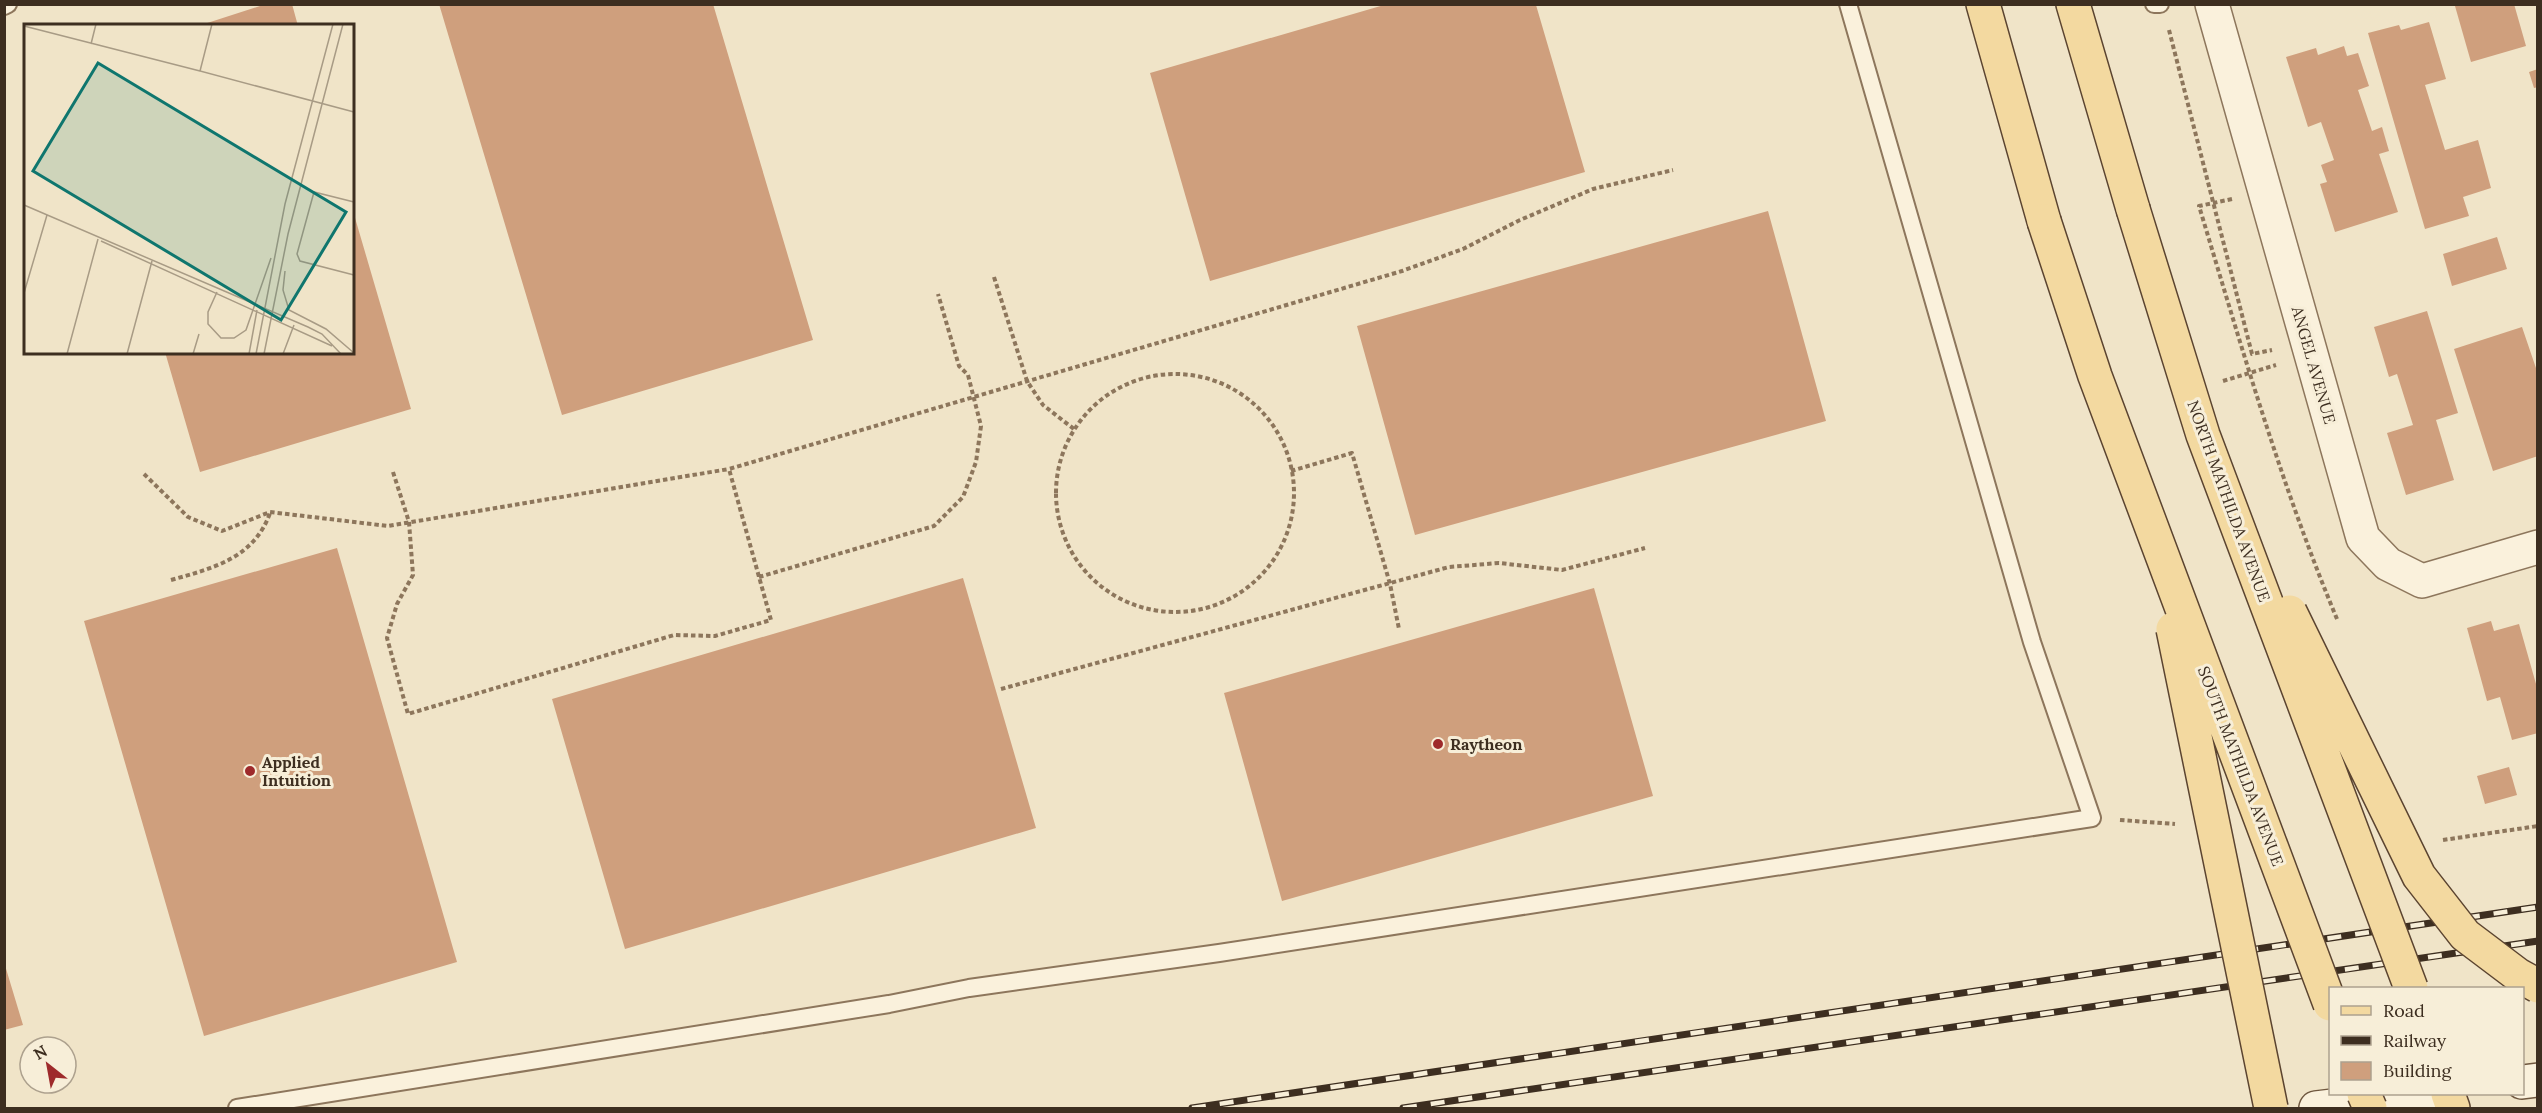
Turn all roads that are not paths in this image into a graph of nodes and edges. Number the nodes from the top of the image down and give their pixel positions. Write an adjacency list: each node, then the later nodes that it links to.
1 (1848, 4): 14 (lane)
2 (1983, 4): 8 (main road, bridge)
3 (2073, 4): 7 (main road, NORTH MATHILDA AVENUE, bridge)
4 (2154, 4): 5 (lane)
5 (2160, 4)
6 (2212, 4): 9 (street, ANGEL AVENUE)
7 (2203, 435): 10 (main road, bridge); 11 (main road, NORTH MATHILDA AVENUE, bridge)
8 (2152, 528): 12 (main road, SOUTH MATHILDA AVENUE, bridge); 15 (main road, bridge)
9 (2538, 547)
10 (2538, 986)
11 (2411, 987)
12 (2329, 999)
13 (2424, 1095): 16 (street)
14 (237, 1108)
15 (2271, 1108)
16 (2316, 1108)

